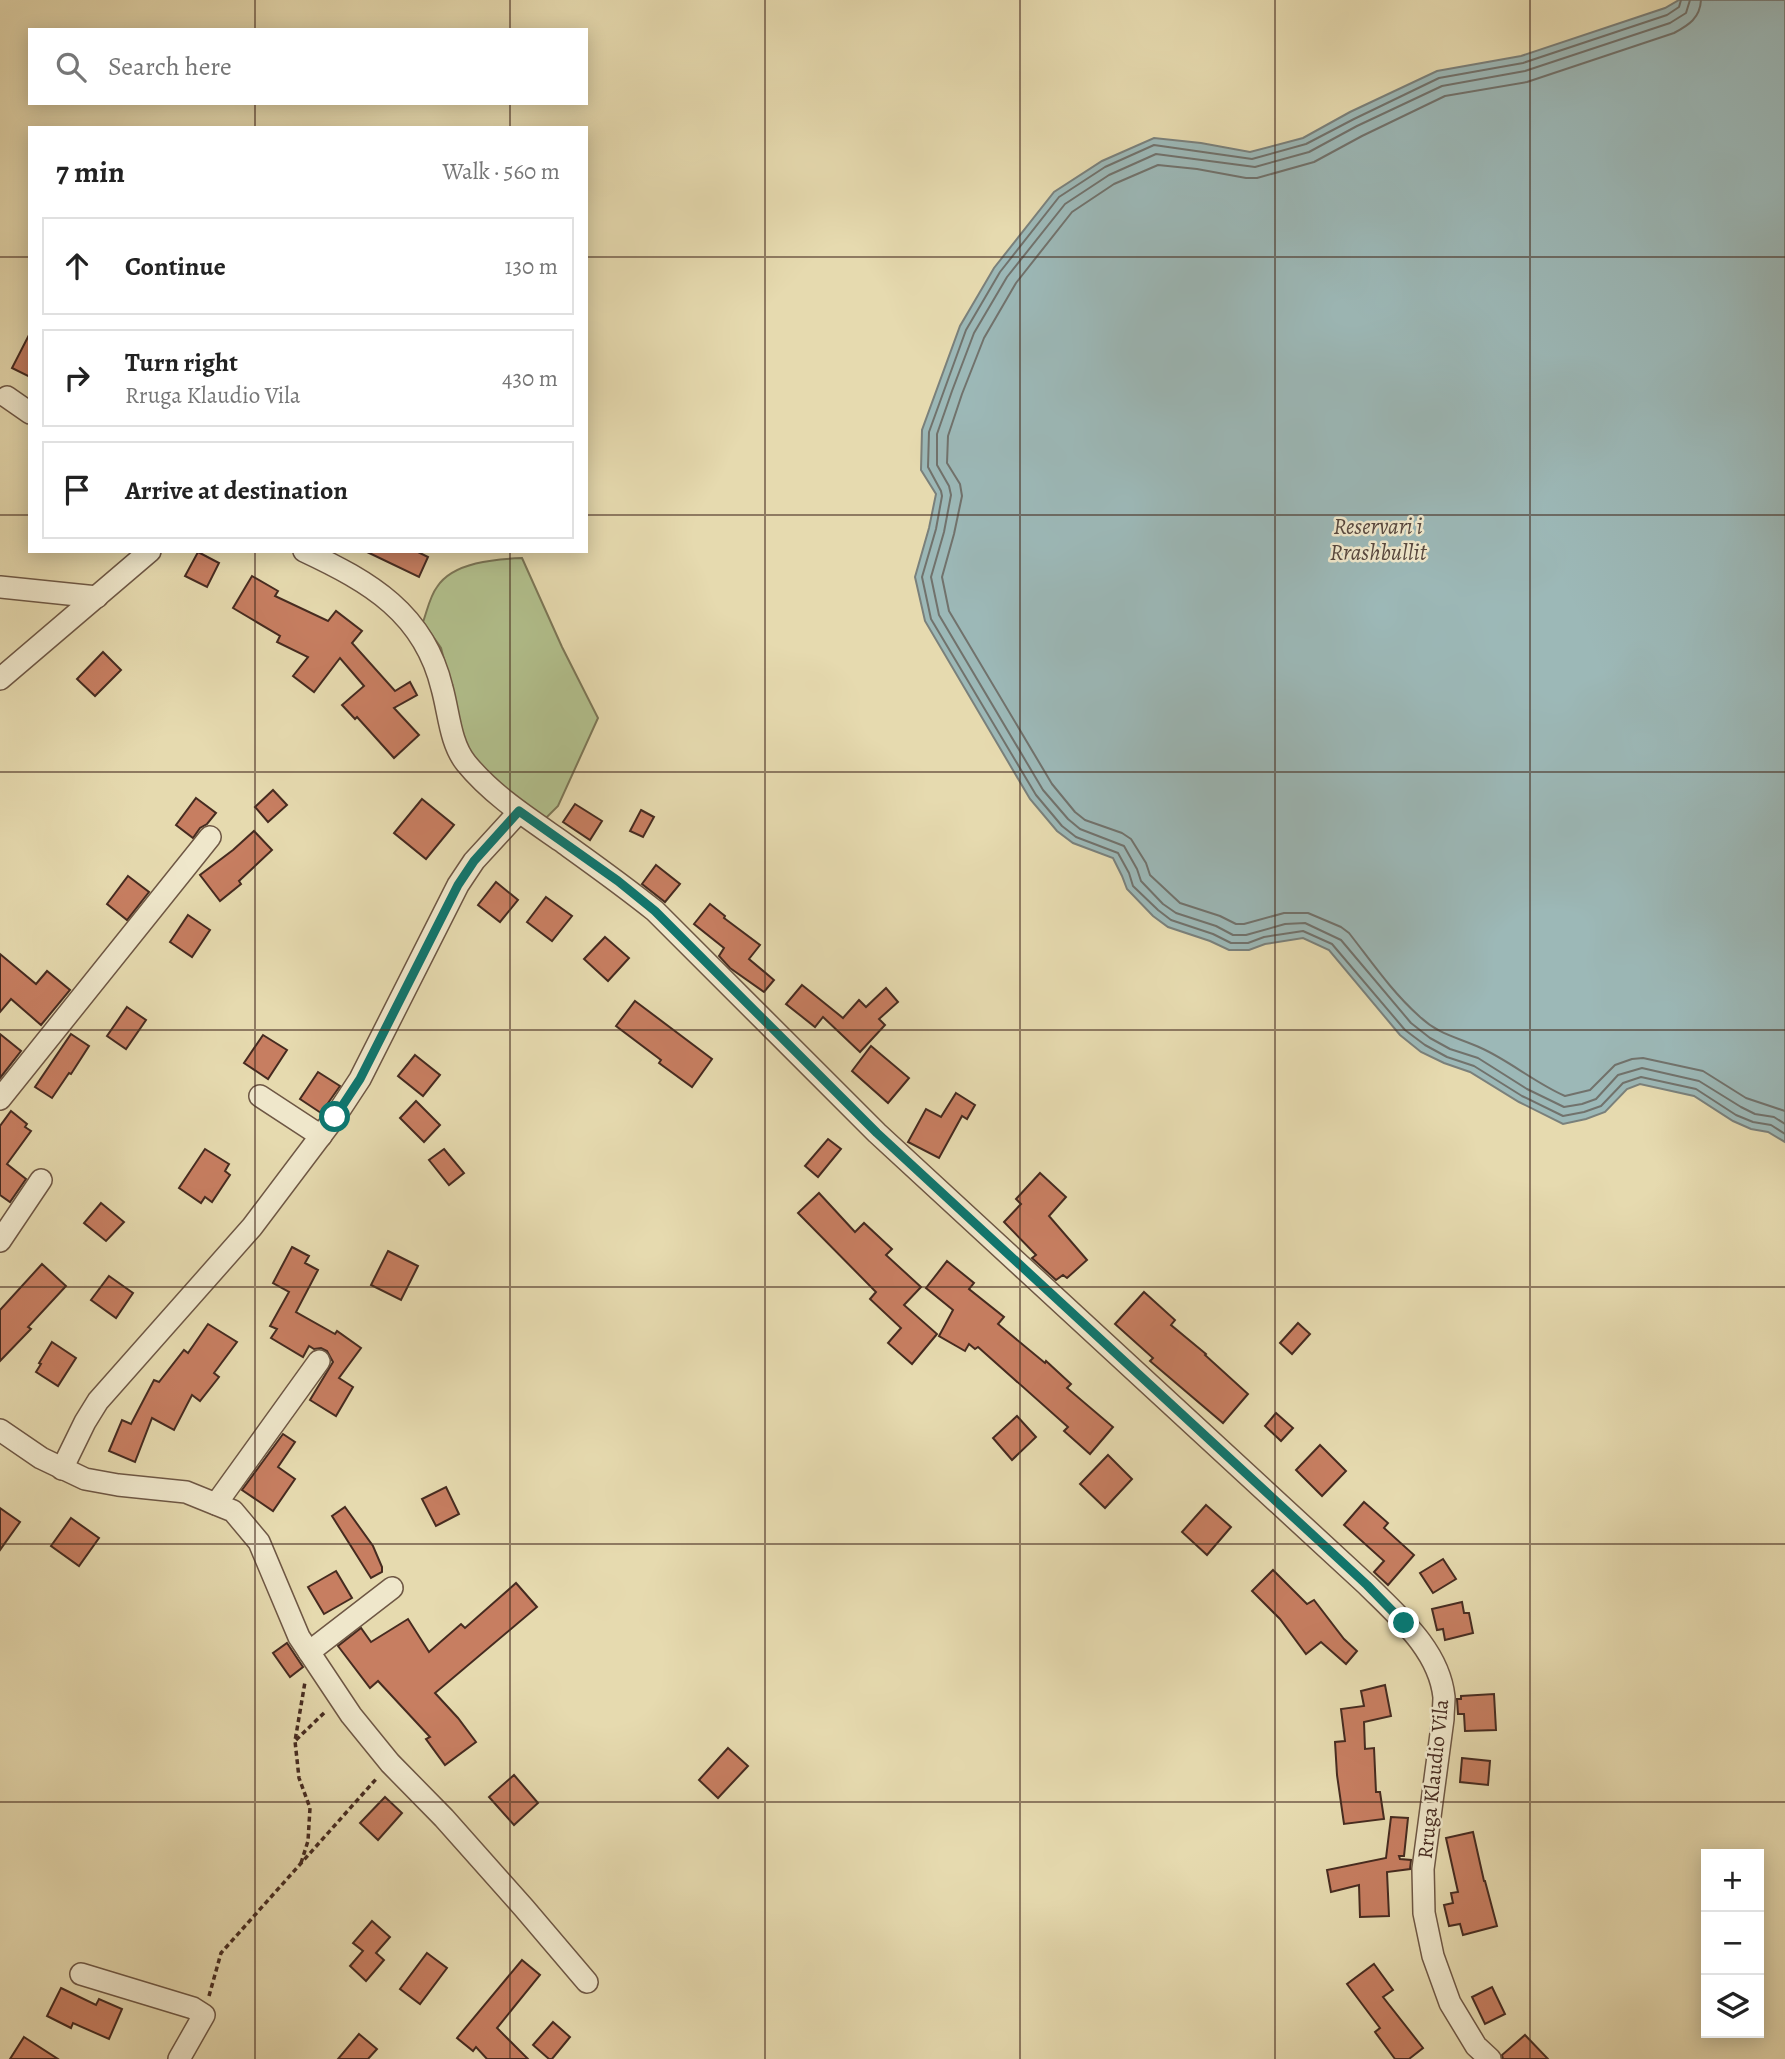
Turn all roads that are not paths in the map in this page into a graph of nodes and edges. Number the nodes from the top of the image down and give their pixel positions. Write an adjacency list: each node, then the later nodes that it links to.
1 (7, 397): 2 (street)
2 (28, 412)
3 (148, 553): 6 (street)
4 (308, 553): 8 (street, Rruga Klaudio Vila)
5 (0, 587): 6 (street)
6 (97, 597): 7 (street)
7 (0, 679)
8 (519, 811): 12 (street); 24 (street, Rruga Klaudio Vila)
9 (210, 837): 11 (street)
10 (260, 1096): 12 (street)
11 (0, 1099)
12 (321, 1136): 17 (street)
13 (41, 1180): 14 (street)
14 (0, 1241)
15 (318, 1361): 18 (street)
16 (0, 1430): 17 (street)
17 (62, 1469): 18 (street)
18 (216, 1504): 20 (street)
19 (392, 1588): 20 (street)
20 (311, 1655): 22 (street)
21 (81, 1974): 23 (street)
22 (587, 1982)
23 (179, 2059)
24 (1490, 2059)

